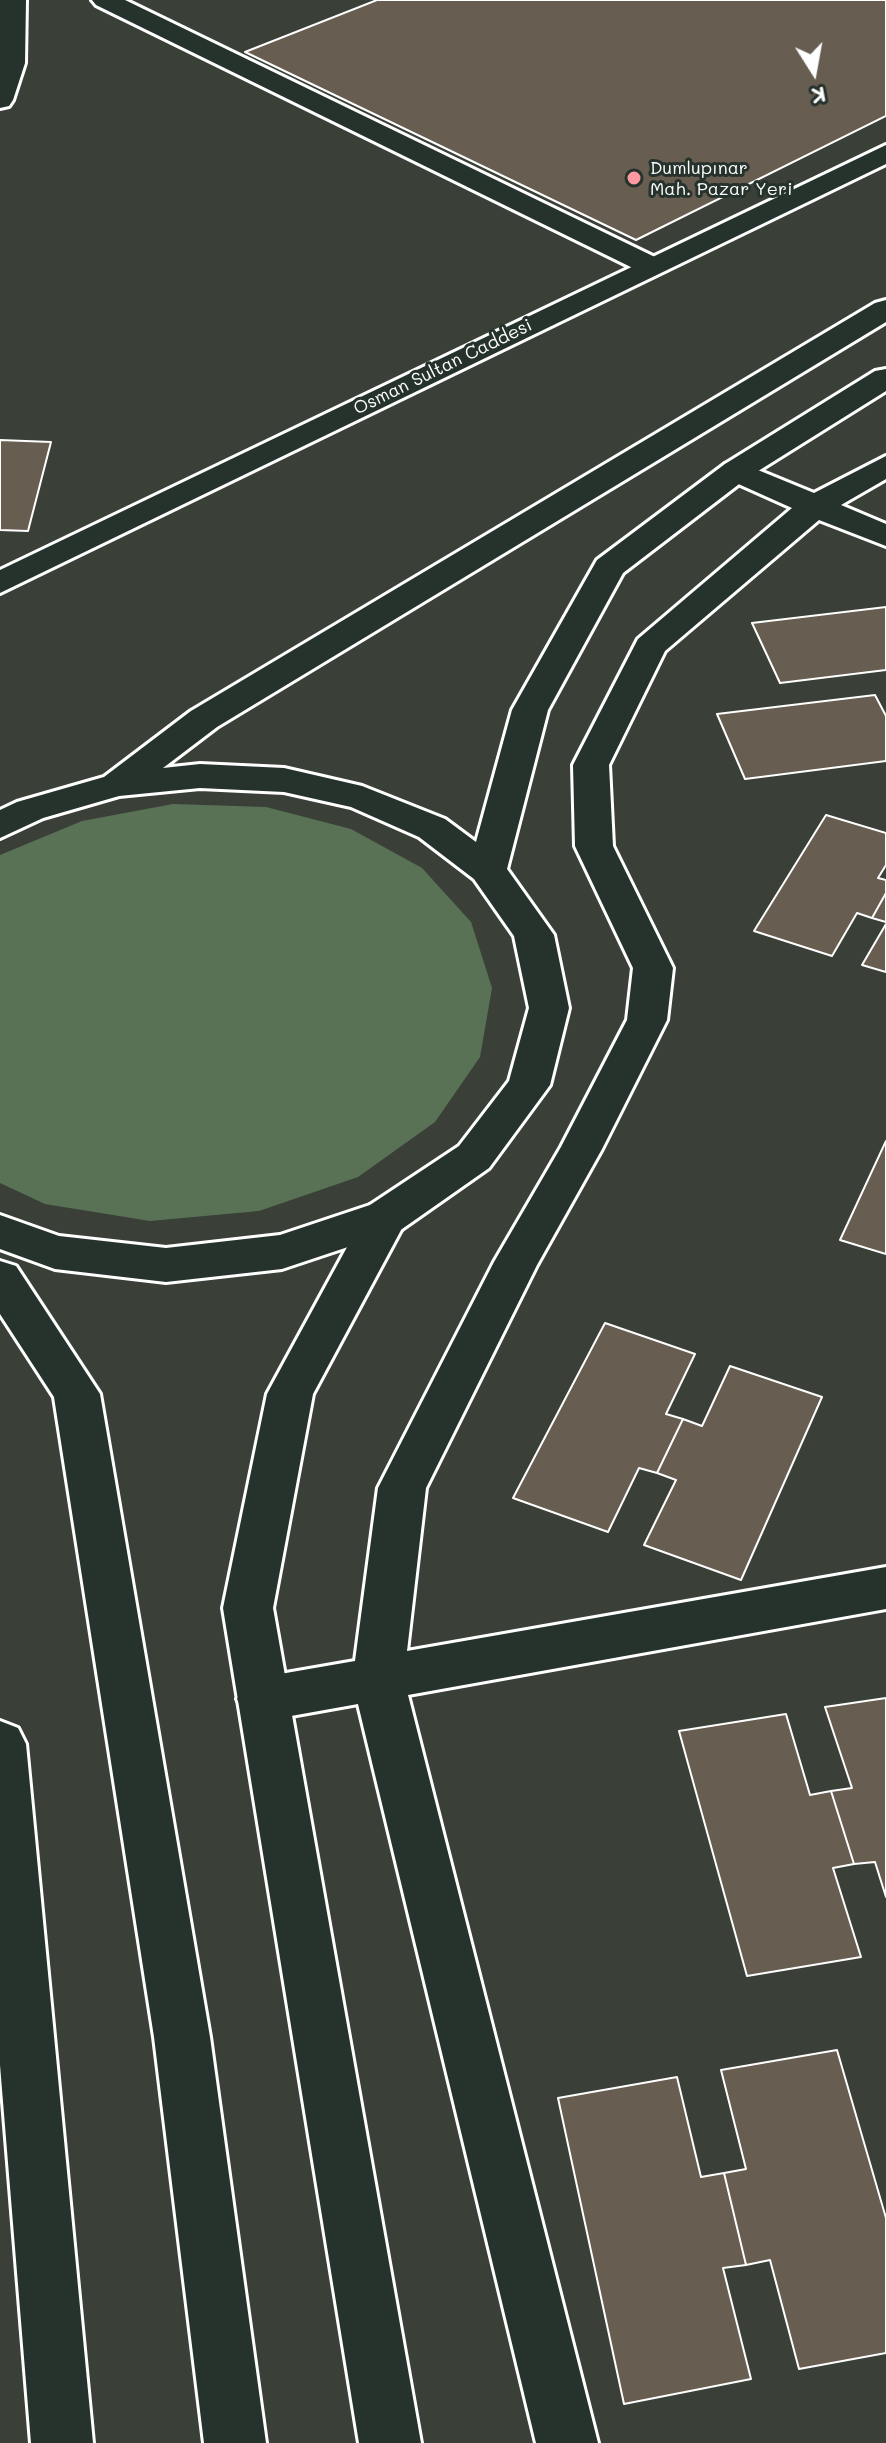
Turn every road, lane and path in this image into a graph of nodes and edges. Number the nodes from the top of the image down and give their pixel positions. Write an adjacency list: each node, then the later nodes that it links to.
1 (13, 0): 3 (street)
2 (105, 0): 5 (street)
3 (0, 100)
4 (886, 153): 5 (street, Osman Sultan Caddesi)
5 (651, 266): 12 (street, Osman Sultan Caddesi)
6 (886, 309): 13 (street)
7 (886, 378): 9 (street)
8 (886, 466): 10 (street)
9 (736, 471): 10 (street); 15 (street)
10 (815, 506): 11 (street); 20 (street)
11 (886, 536)
12 (0, 583)
13 (117, 785): 14 (street); 15 (street)
14 (10, 813)
15 (488, 870): 16 (street)
16 (386, 1217): 17 (street); 21 (street)
17 (0, 1231)
18 (0, 1278): 24 (street)
19 (886, 1588): 20 (street)
20 (378, 1679): 21 (street); 26 (street)
21 (263, 1699): 25 (street)
22 (1, 1737): 23 (street)
23 (62, 2443)
24 (235, 2443)
25 (390, 2443)
26 (567, 2443)

